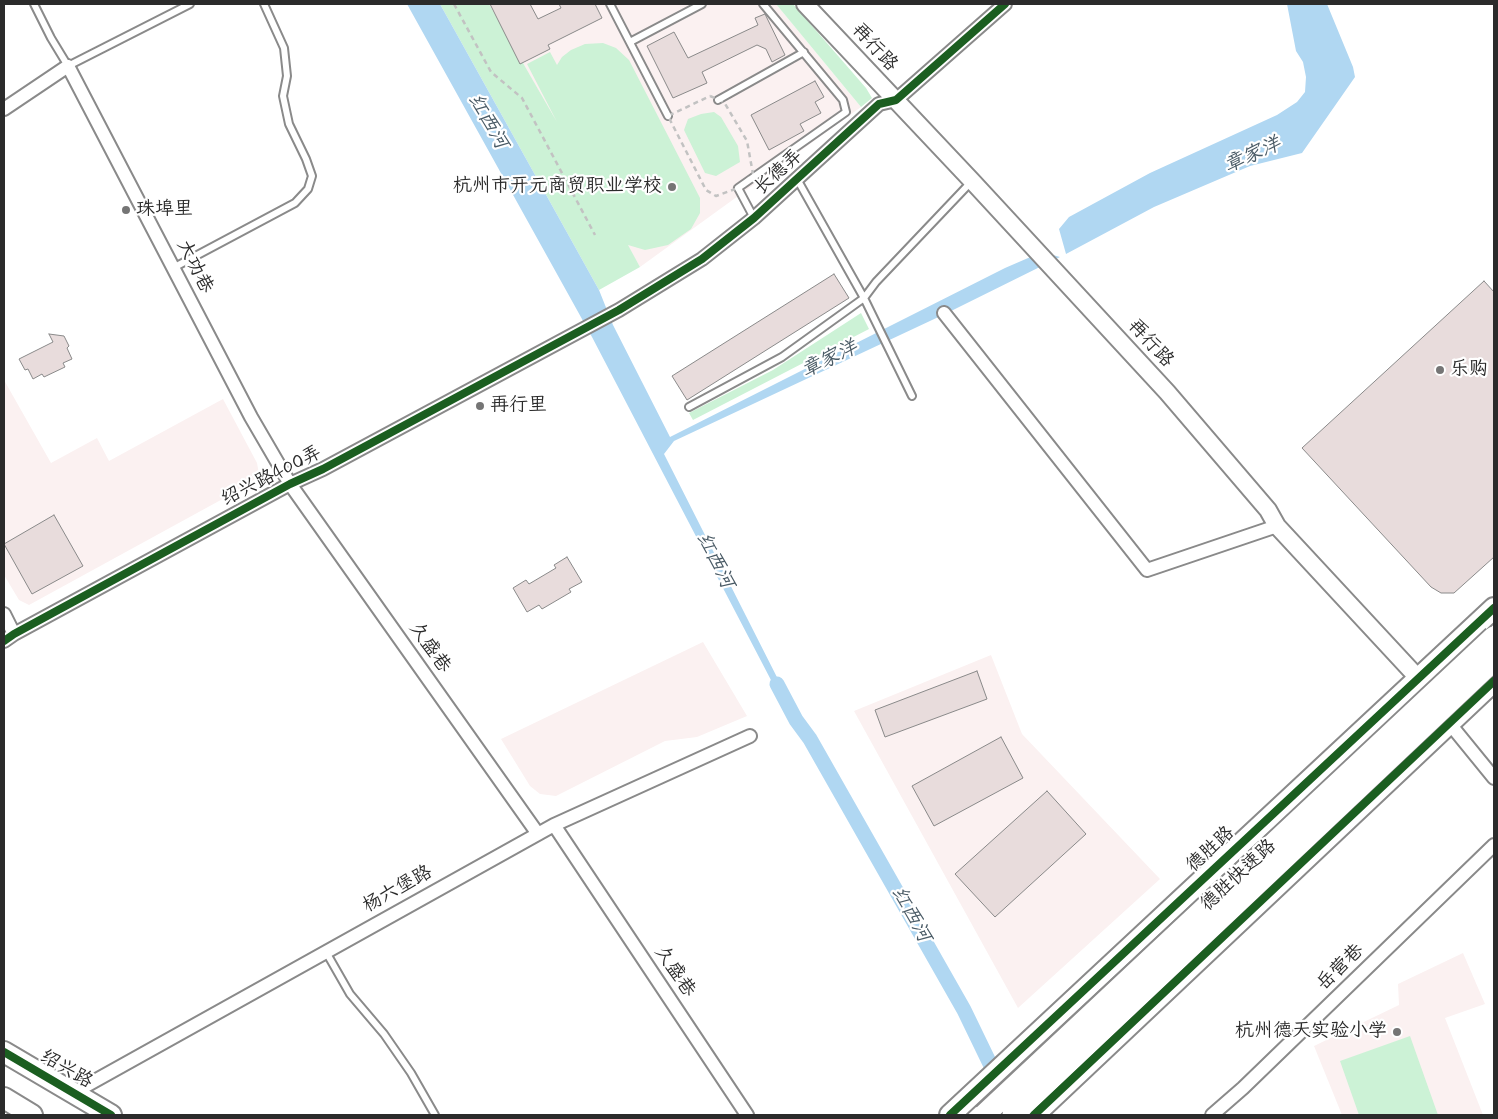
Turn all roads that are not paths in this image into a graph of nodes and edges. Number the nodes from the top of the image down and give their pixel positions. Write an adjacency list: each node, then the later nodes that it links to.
1 (34, 4): 11 (lane)
2 (190, 4): 11 (lane)
3 (264, 4): 19 (lane)
4 (610, 4): 9 (lane)
5 (702, 4): 9 (lane)
6 (763, 4): 10 (lane)
7 (806, 4): 13 (street, 再行路)
8 (1004, 4): 13 (street, 长德弄)
9 (630, 42): 15 (lane)
10 (804, 52): 12 (lane); 18 (lane)
11 (68, 66): 14 (street); 19 (street, 大功巷)
12 (718, 100)
13 (896, 100): 16 (street, 长德弄); 17 (street, 再行路)
14 (4, 109)
15 (668, 116)
16 (797, 179): 18 (street, 长德弄); 20 (lane)
17 (972, 181): 20 (lane); 26 (street, 再行路)
18 (754, 218): 22 (street, 长德弄)
19 (173, 268): 25 (street, 大功巷)
20 (864, 298): 23 (lane); 24 (lane)
21 (944, 313): 26 (street)
22 (557, 342): 25 (street, 绍兴路400弄)
23 (912, 396)
24 (689, 407)
25 (290, 484): 30 (street, 绍兴路400弄); 38 (street, 久盛巷)
26 (1277, 526): 32 (street, 再行路)
27 (1494, 608): 32 (main road, 德胜路)
28 (4, 614): 30 (street)
29 (1494, 637): 50 (highway, 德胜快速路, bridge)
30 (9, 638)
31 (1494, 660): 51 (highway, 德胜快速路, bridge)
32 (1419, 679): 34 (street, 再行路); 49 (main road, 德胜路)
33 (1494, 681): 34 (main road)
34 (1450, 724): 36 (street); 44 (main road)
35 (750, 736): 37 (street, 杨六堡路)
36 (1494, 778)
37 (554, 825): 38 (street, 杨六堡路); 48 (street, 久盛巷)
38 (538, 834): 40 (street, 杨六堡路)
39 (1494, 845): 52 (street, 岳营巷)
40 (326, 952): 42 (street, 杨六堡路); 47 (lane)
41 (4, 1052): 42 (main road, 绍兴路)
42 (73, 1093): 46 (main road, 绍兴路)
43 (4, 1098): 45 (main road)
44 (1038, 1111)
45 (32, 1115)
46 (111, 1115)
47 (435, 1115)
48 (747, 1115)
49 (950, 1115)
50 (984, 1115)
51 (1013, 1115)
52 (1212, 1115)

